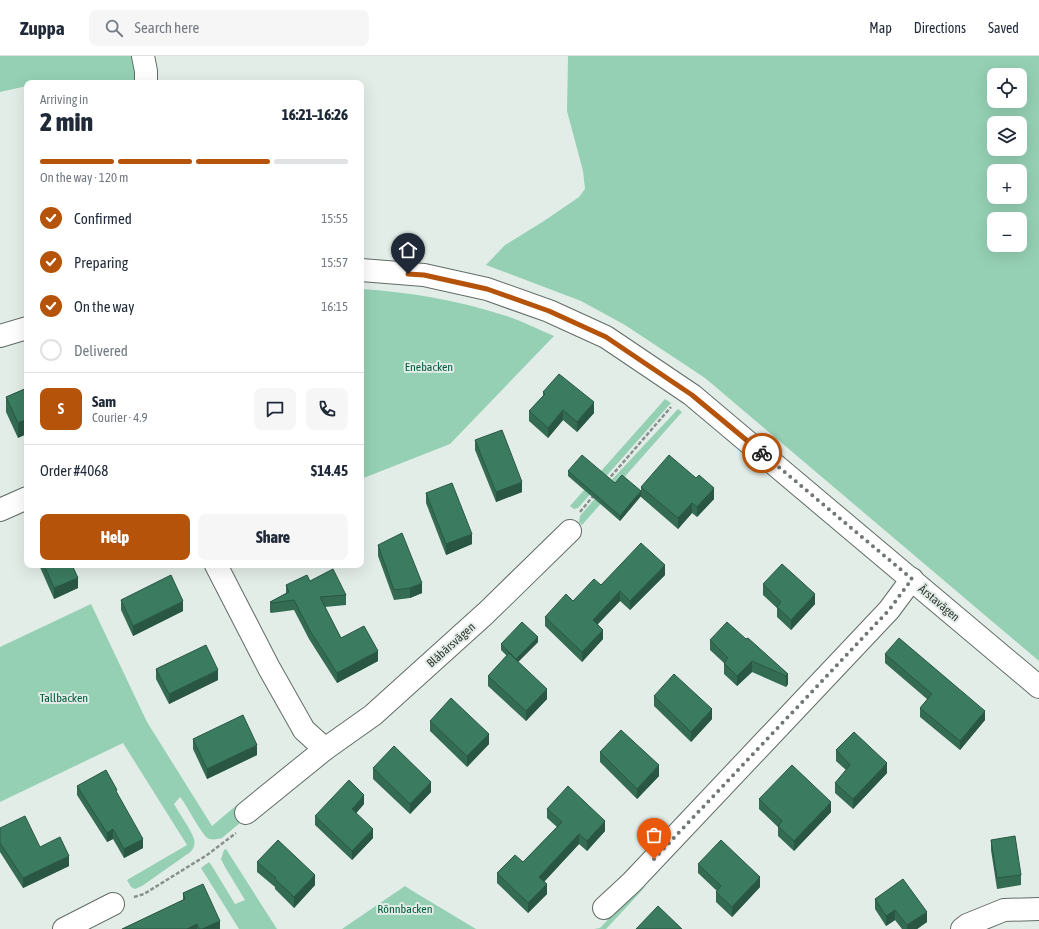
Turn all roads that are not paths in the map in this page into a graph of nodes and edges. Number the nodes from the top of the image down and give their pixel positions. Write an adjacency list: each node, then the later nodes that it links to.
1 (143, 56): 2 (street)
2 (146, 80)
3 (364, 270): 10 (street, Ärstavägen)
4 (24, 329): 5 (street)
5 (0, 336)
6 (24, 499): 7 (street)
7 (0, 510)
8 (570, 531): 12 (street, Blåbärsvägen)
9 (218, 568): 12 (street)
10 (912, 579): 11 (street, Ärstavägen); 15 (street)
11 (1039, 687)
12 (325, 749): 13 (street, Blåbärsvägen)
13 (246, 813)
14 (113, 904): 17 (street)
15 (604, 908)
16 (1039, 909): 18 (street)
17 (64, 929)
18 (962, 929)

